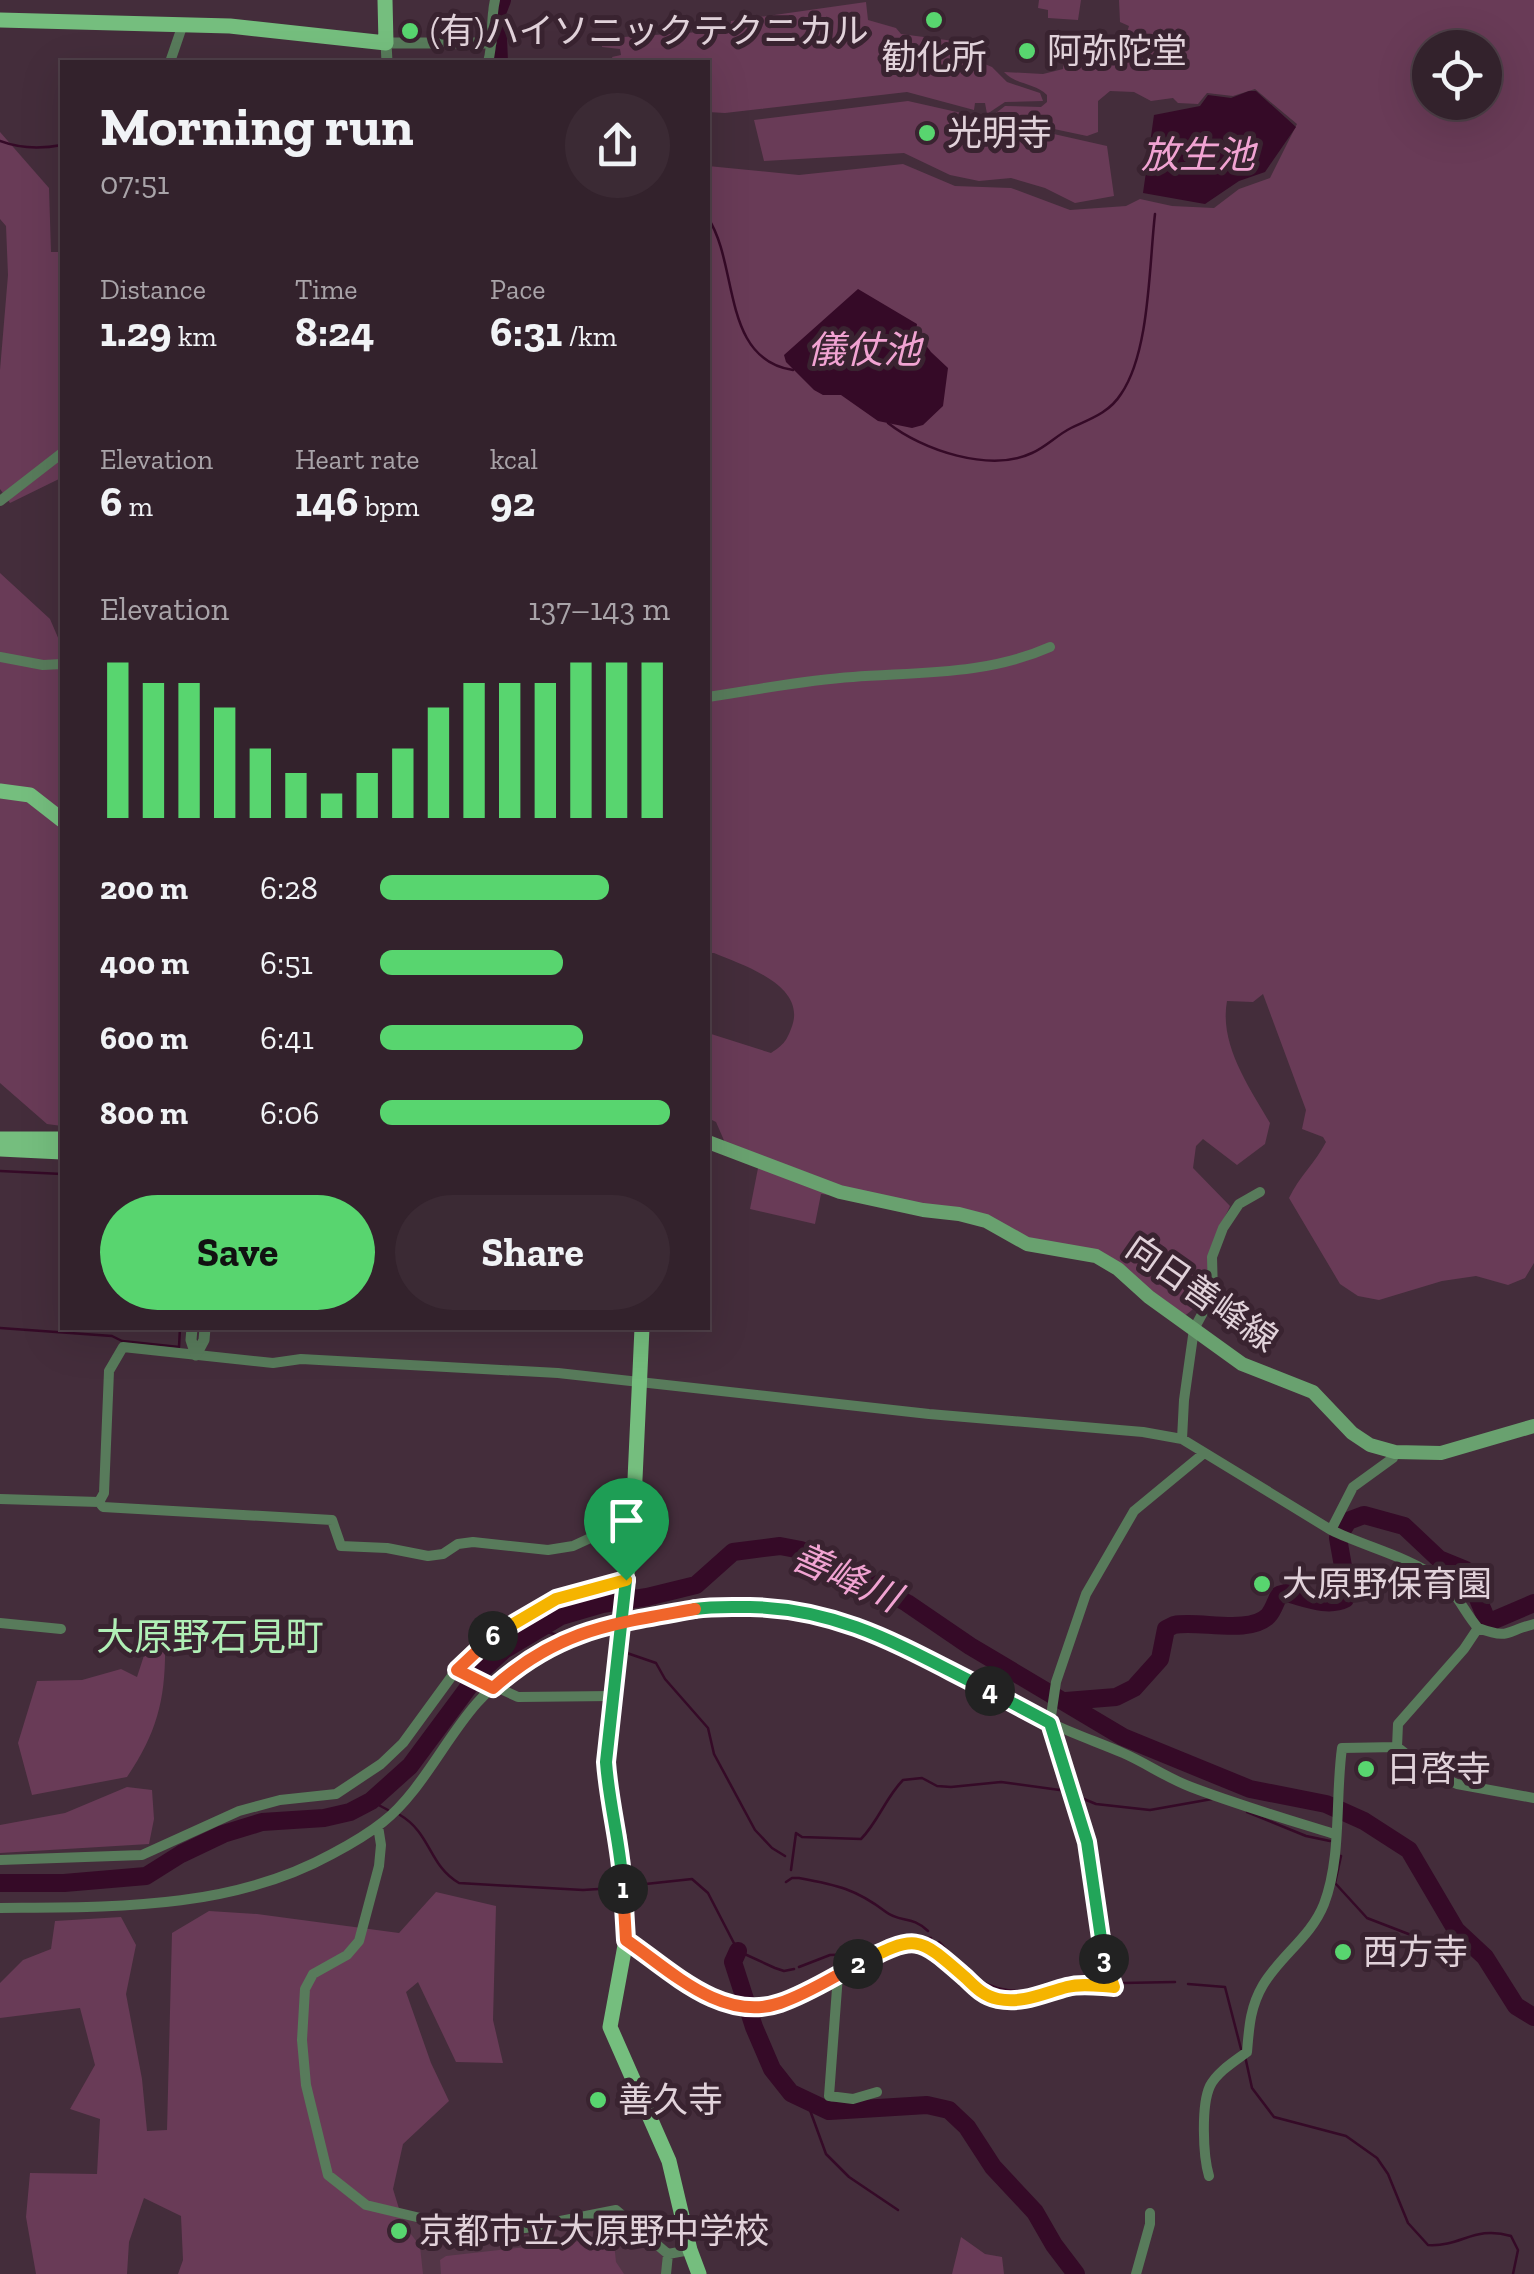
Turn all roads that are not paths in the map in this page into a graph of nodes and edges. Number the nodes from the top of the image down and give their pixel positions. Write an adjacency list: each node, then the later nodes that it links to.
1 (385, 0): 5 (main road)
2 (495, 0): 6 (street)
3 (0, 20): 4 (main road)
4 (182, 24): 5 (main road); 7 (street)
5 (386, 43): 6 (street); 8 (street)
6 (491, 44): 9 (street)
7 (171, 60)
8 (387, 60)
9 (488, 60)
10 (60, 454): 11 (street)
11 (0, 501)
12 (1050, 647): 15 (street)
13 (0, 657): 14 (street)
14 (60, 664)
15 (710, 697)
16 (0, 791): 17 (main road)
17 (60, 818)
18 (0, 1139): 19 (main road)
19 (60, 1139)
20 (710, 1143): 27 (main road, 向日善峰線)
21 (0, 1149): 22 (main road)
22 (60, 1152)
23 (1260, 1192): 27 (street)
24 (192, 1330): 28 (street)
25 (205, 1330): 28 (street)
26 (642, 1330): 29 (main road)
27 (1194, 1330): 31 (street); 32 (main road, 向日善峰線)
28 (196, 1354): 29 (street); 35 (street)
29 (641, 1381): 31 (street); 36 (main road)
30 (1534, 1426): 32 (main road, 向日善峰線)
31 (1182, 1439): 33 (street)
32 (1395, 1452): 37 (street)
33 (1203, 1454): 37 (street); 47 (street)
34 (0, 1499): 35 (street)
35 (99, 1502): 36 (street)
36 (633, 1522): 38 (main road)
37 (1336, 1532): 43 (street)
38 (626, 1582): 39 (main road); 44 (street)
39 (621, 1621): 45 (street); 46 (main road); 47 (street)
40 (0, 1623): 42 (street)
41 (1534, 1624): 43 (street)
42 (61, 1628)
43 (1478, 1628): 48 (street)
44 (459, 1671): 45 (street); 52 (street)
45 (491, 1687): 46 (street); 50 (street)
46 (612, 1696): 54 (main road)
47 (1050, 1720): 51 (street); 55 (street)
48 (1397, 1748): 49 (street); 51 (street)
49 (1534, 1798)
50 (378, 1826): 53 (street); 60 (street)
51 (1335, 1831): 57 (street)
52 (0, 1860)
53 (0, 1908)
54 (626, 1940): 55 (street); 59 (main road)
55 (838, 1975): 56 (street)
56 (877, 2092)
57 (1209, 2176)
58 (1150, 2213): 63 (street)
59 (690, 2250): 60 (street); 62 (main road)
60 (668, 2254): 61 (street)
61 (666, 2274)
62 (699, 2274)
63 (1136, 2274)

